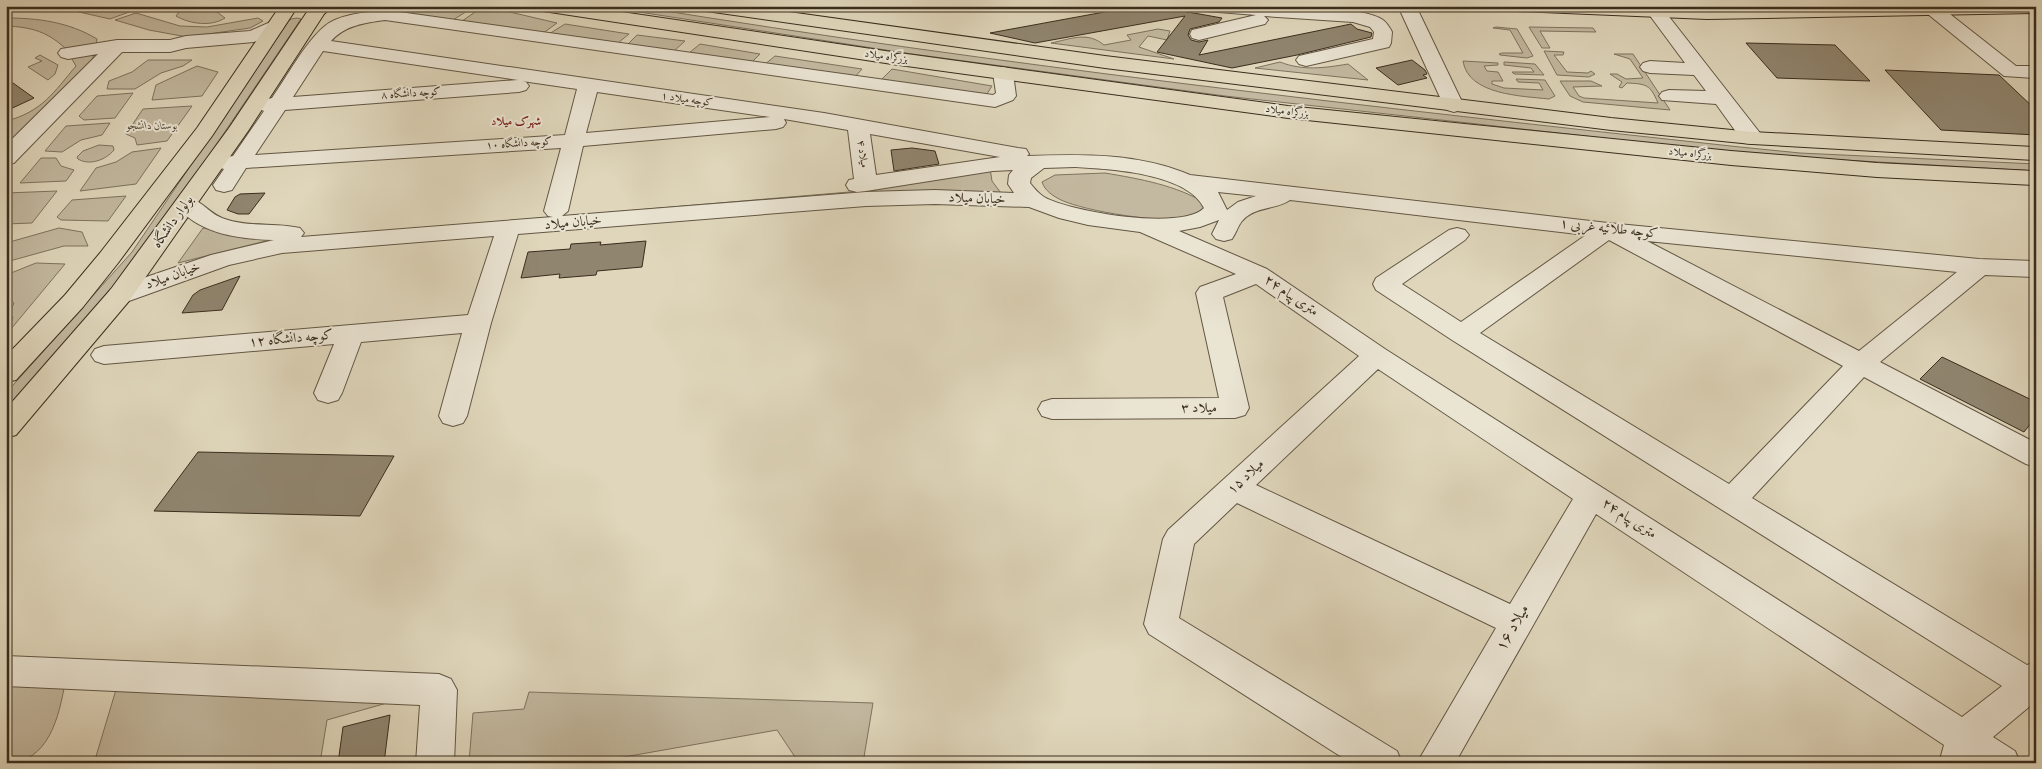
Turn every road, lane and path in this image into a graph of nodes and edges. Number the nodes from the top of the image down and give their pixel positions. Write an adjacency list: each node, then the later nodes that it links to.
1 (543, 6): 19 (main road, بزرگراه میلاد)
2 (706, 6): 31 (main road, بزرگراه میلاد)
3 (1206, 6): 10 (street)
4 (1407, 6): 31 (street)
5 (1517, 6): 7 (main road)
6 (320, 8): 12 (main road); 30 (main road, بولوار دانشگاه)
7 (1570, 8): 11 (main road)
8 (2036, 8): 9 (main road)
9 (1932, 9): 11 (main road); 23 (street)
10 (1290, 13): 13 (street); 20 (street)
11 (1657, 13): 22 (street)
12 (282, 15): 16 (street); 67 (main road, بولوار دانشگاه)
13 (1199, 34)
14 (318, 45): 25 (street, کوچه میلاد ۱); 26 (street); 29 (street)
15 (117, 46): 16 (street); 18 (street); 38 (street)
16 (170, 46): 17 (street)
17 (242, 49)
18 (68, 54)
19 (892, 58): 24 (main road, بزرگراه میلاد); 26 (street)
20 (1306, 60)
21 (1650, 67): 22 (street)
22 (1699, 69): 28 (street)
23 (2036, 72)
24 (1003, 73): 26 (street); 43 (main road, بزرگراه میلاد)
25 (578, 84): 29 (street, کوچه دانشگاه ۸); 32 (street, کوچه میلاد ۱); 35 (street)
26 (871, 84)
27 (1669, 96): 28 (street)
28 (1722, 98): 34 (street)
29 (278, 104): 30 (street, کوچه دانشگاه ۸); 39 (street)
30 (254, 106): 41 (main road, بولوار دانشگاه)
31 (1454, 106): 34 (main road, بزرگراه میلاد)
32 (824, 119): 33 (street, کوچه میلاد ۱); 35 (street, کوچه دانشگاه ۱۰)
33 (858, 125): 36 (street, کوچه میلاد ۱); 45 (street, میلاد ۴)
34 (1752, 138): 37 (main road, بزرگراه میلاد)
35 (573, 141): 39 (street, کوچه دانشگاه ۱۰); 50 (street)
36 (968, 144): 40 (street, کوچه میلاد ۱); 42 (street)
37 (2036, 154)
38 (6, 158)
39 (240, 162): 41 (street, کوچه دانشگاه ۱۰); 46 (street)
40 (1048, 162): 42 (street, خیابان میلاد); 44 (street); 48 (street)
41 (214, 164): 49 (main road, بولوار دانشگاه)
42 (977, 167): 45 (street, خیابان میلاد)
43 (2036, 178)
44 (1184, 181): 47 (street, کوچه طلائیه غربی ۱); 51 (street)
45 (866, 184): 50 (street, خیابان میلاد)
46 (224, 185)
47 (1308, 195): 51 (street); 54 (street, کوچه طلائیه غربی ۱)
48 (1034, 200): 52 (street); 53 (street, خیابان میلاد)
49 (186, 203): 56 (street, خیابان میلاد); 60 (main road, بولوار دانشگاه)
50 (556, 211): 56 (street, خیابان میلاد)
51 (1219, 224): 52 (street); 59 (street)
52 (1147, 226): 59 (street)
53 (508, 228): 56 (street, خیابان میلاد); 61 (street)
54 (1608, 230): 57 (street, کوچه طلائیه غربی ۱); 63 (street); 66 (street)
55 (1457, 235): 63 (street)
56 (286, 240): 60 (street, خیابان میلاد)
57 (1979, 266): 58 (street, کوچه طلائیه غربی ۱); 66 (street)
58 (2036, 269)
59 (1258, 274): 65 (street, ۲۴ متری پیام); 69 (street, میلاد ۳)
60 (120, 295): 71 (main road, بولوار دانشگاه)
61 (478, 323): 62 (street, کوچه دانشگاه ۱۲); 70 (street)
62 (351, 334): 64 (street, کوچه دانشگاه ۱۲); 68 (street)
63 (1461, 334): 75 (street)
64 (104, 355)
65 (1376, 355): 73 (street, میلاد ۱۵); 74 (street, ۲۴ متری پیام)
66 (1861, 363): 72 (street); 75 (street)
67 (6, 373)
68 (328, 393)
69 (1052, 409)
70 (453, 416)
71 (6, 428)
72 (2036, 456)
73 (1233, 488): 76 (street); 81 (street, میلاد ۱۵)
74 (1591, 494): 76 (street, میلاد ۱۶); 79 (street, ۲۴ متری پیام)
75 (1731, 501): 78 (street)
76 (1516, 622): 82 (street, میلاد ۱۶)
77 (6, 671): 80 (street)
78 (2033, 681): 79 (street)
79 (1961, 750): 83 (street, ۲۴ متری پیام)
80 (435, 763)
81 (1384, 763)
82 (1436, 763)
83 (2002, 763)

